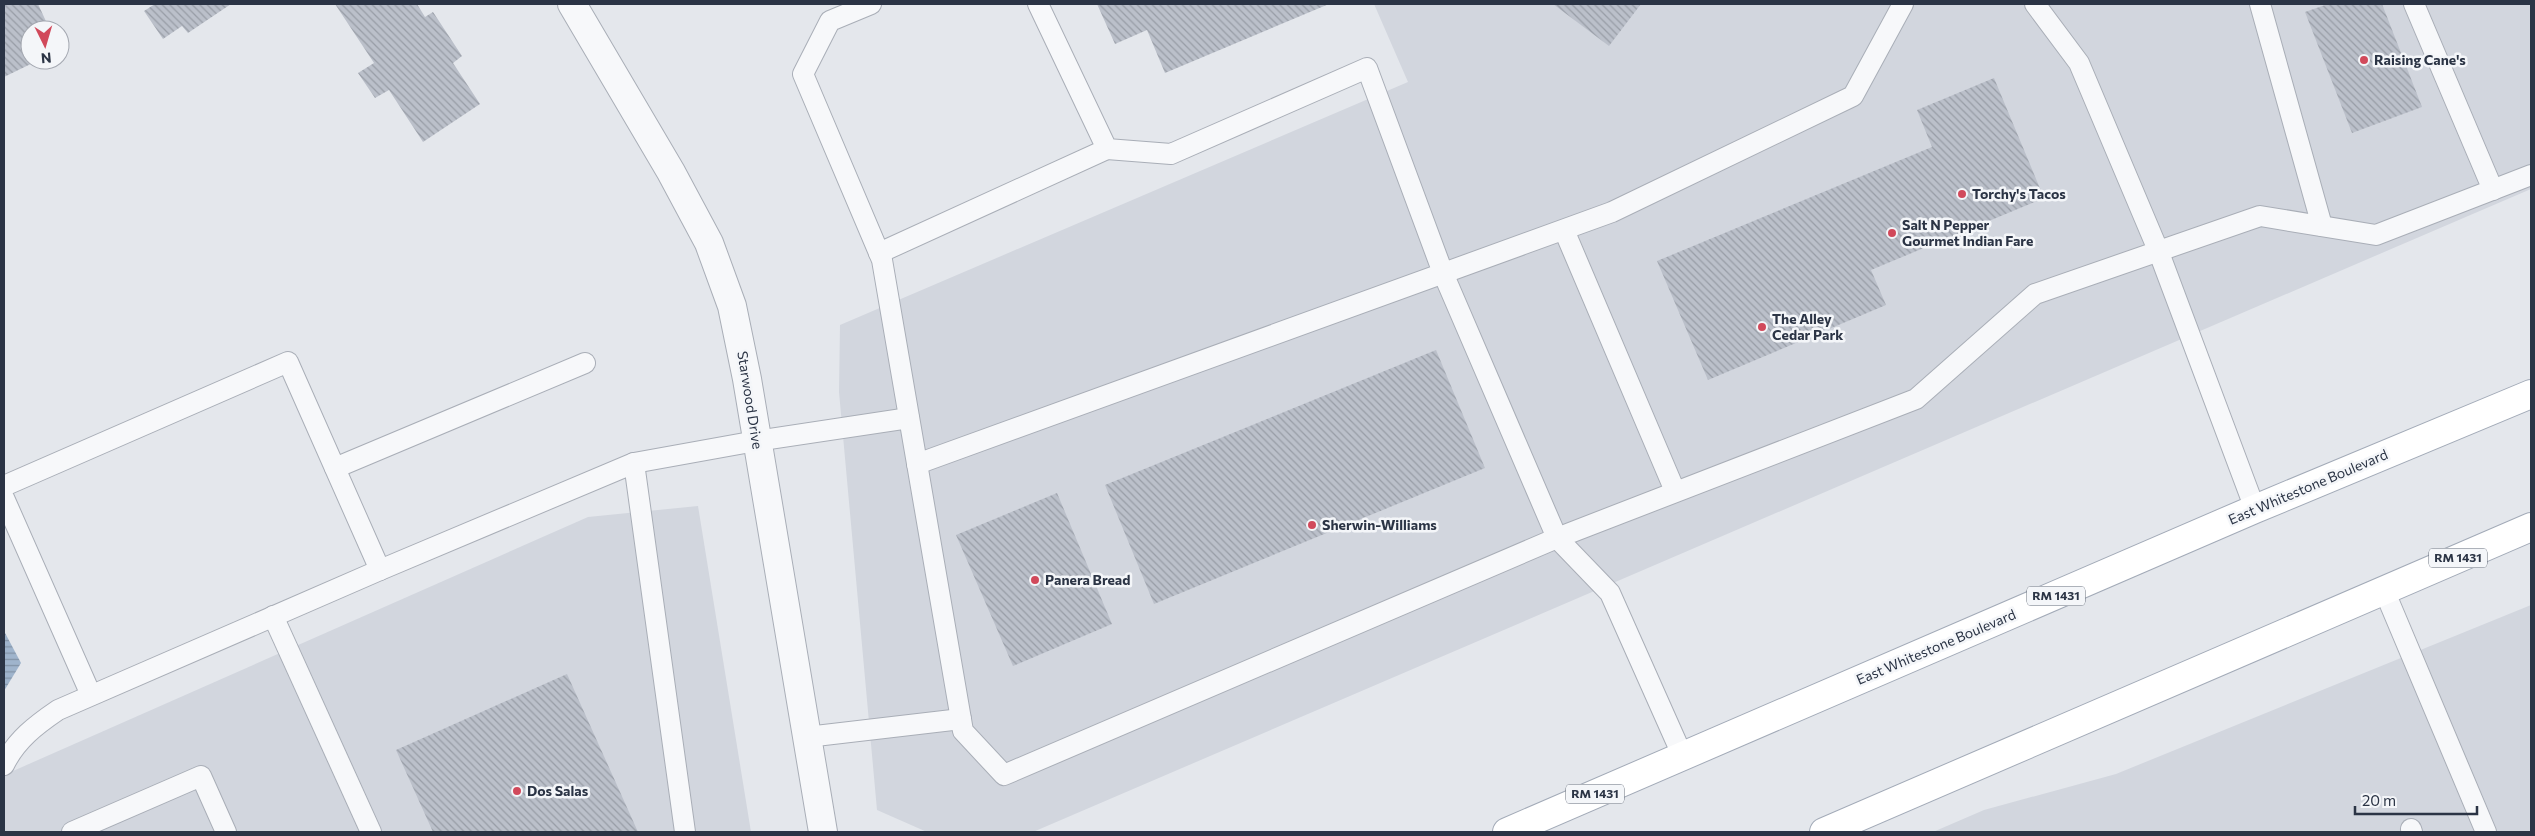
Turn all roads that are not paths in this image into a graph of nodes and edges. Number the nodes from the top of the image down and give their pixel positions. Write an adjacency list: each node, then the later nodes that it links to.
1 (572, 4): 19 (street, Starwood Drive)
2 (871, 4): 14 (lane)
3 (1038, 4): 8 (lane)
4 (1903, 4): 12 (lane)
5 (2035, 4): 13 (lane)
6 (2260, 4): 11 (lane)
7 (2414, 4): 10 (lane)
8 (1107, 149): 14 (lane); 15 (lane)
9 (2531, 174): 10 (lane)
10 (2493, 190): 11 (lane)
11 (2322, 226): 13 (lane)
12 (1564, 230): 15 (lane); 24 (lane)
13 (2158, 250): 24 (lane); 26 (lane)
14 (879, 254): 18 (lane)
15 (1443, 273): 21 (lane); 28 (lane)
16 (585, 363): 22 (lane)
17 (2531, 394): 26 (main road, East Whitestone Boulevard / RM 1431)
18 (909, 418): 19 (lane); 21 (lane)
19 (756, 441): 20 (lane); 34 (street, Starwood Drive)
20 (634, 463): 29 (lane); 40 (lane)
21 (917, 464): 33 (lane)
22 (335, 468): 23 (lane); 29 (lane)
23 (4, 486)
24 (1676, 491): 28 (lane)
25 (4, 498): 32 (lane)
26 (2255, 510): 35 (main road, East Whitestone Boulevard / RM 1431)
27 (2531, 527): 30 (main road, RM 1431)
28 (1557, 538): 33 (lane); 35 (lane)
29 (380, 570): 31 (lane)
30 (2384, 590): 43 (main road, RM 1431); 44 (lane)
31 (273, 616): 32 (lane); 39 (lane)
32 (91, 696): 36 (lane)
33 (961, 719): 34 (lane)
34 (807, 737): 41 (street, Starwood Drive)
35 (1683, 757): 42 (main road, East Whitestone Boulevard / RM 1431)
36 (4, 765)
37 (72, 832): 38 (lane)
38 (226, 832)
39 (371, 832)
40 (685, 832)
41 (823, 832)
42 (1507, 832)
43 (1824, 832)
44 (2486, 832)

